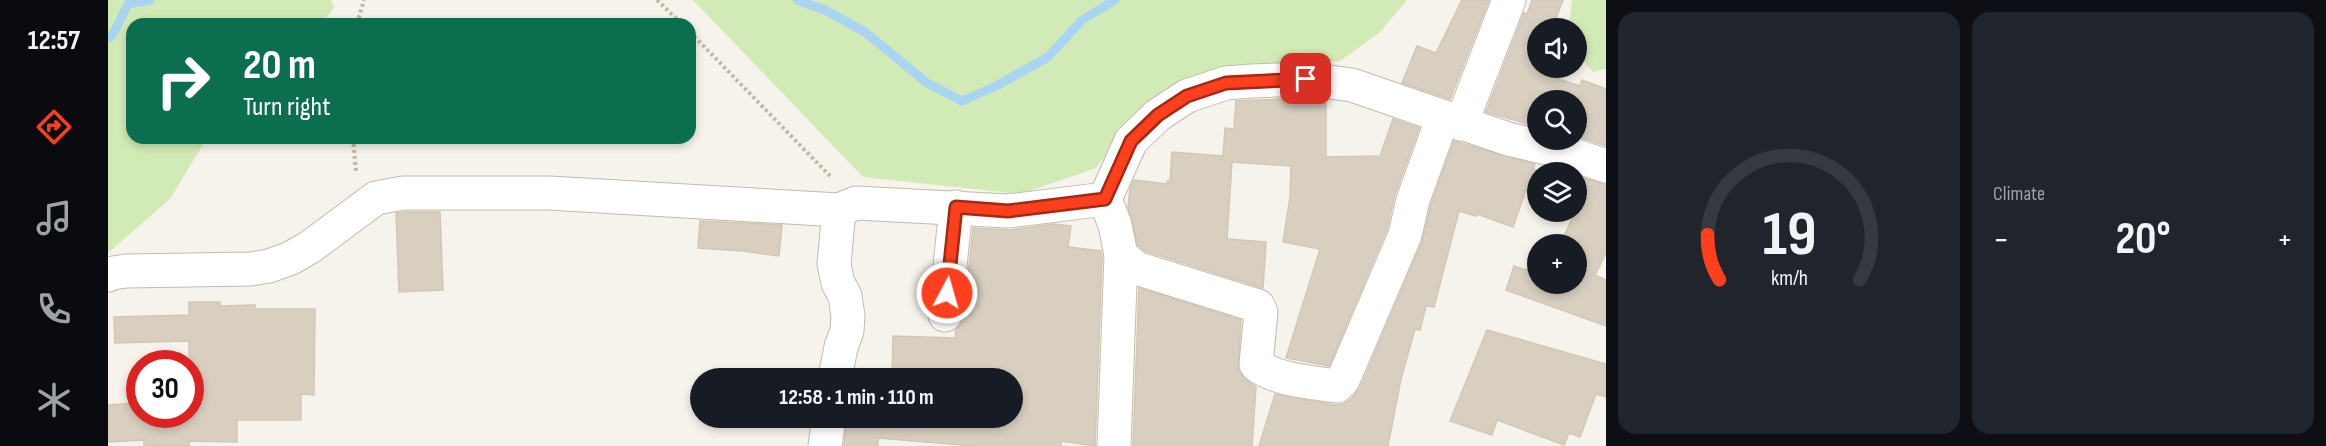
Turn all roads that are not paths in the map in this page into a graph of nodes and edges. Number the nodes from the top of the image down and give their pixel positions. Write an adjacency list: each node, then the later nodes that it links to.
1 (1509, 0): 2 (street)
2 (1452, 120): 3 (street); 4 (street); 7 (street)
3 (1606, 166)
4 (1105, 199): 6 (street); 7 (street)
5 (847, 206): 6 (street); 8 (street); 10 (street)
6 (956, 207): 9 (street)
7 (1121, 255): 13 (street)
8 (108, 275)
9 (945, 315)
10 (838, 368)
11 (827, 428): 12 (street)
12 (825, 446)
13 (1114, 446)

